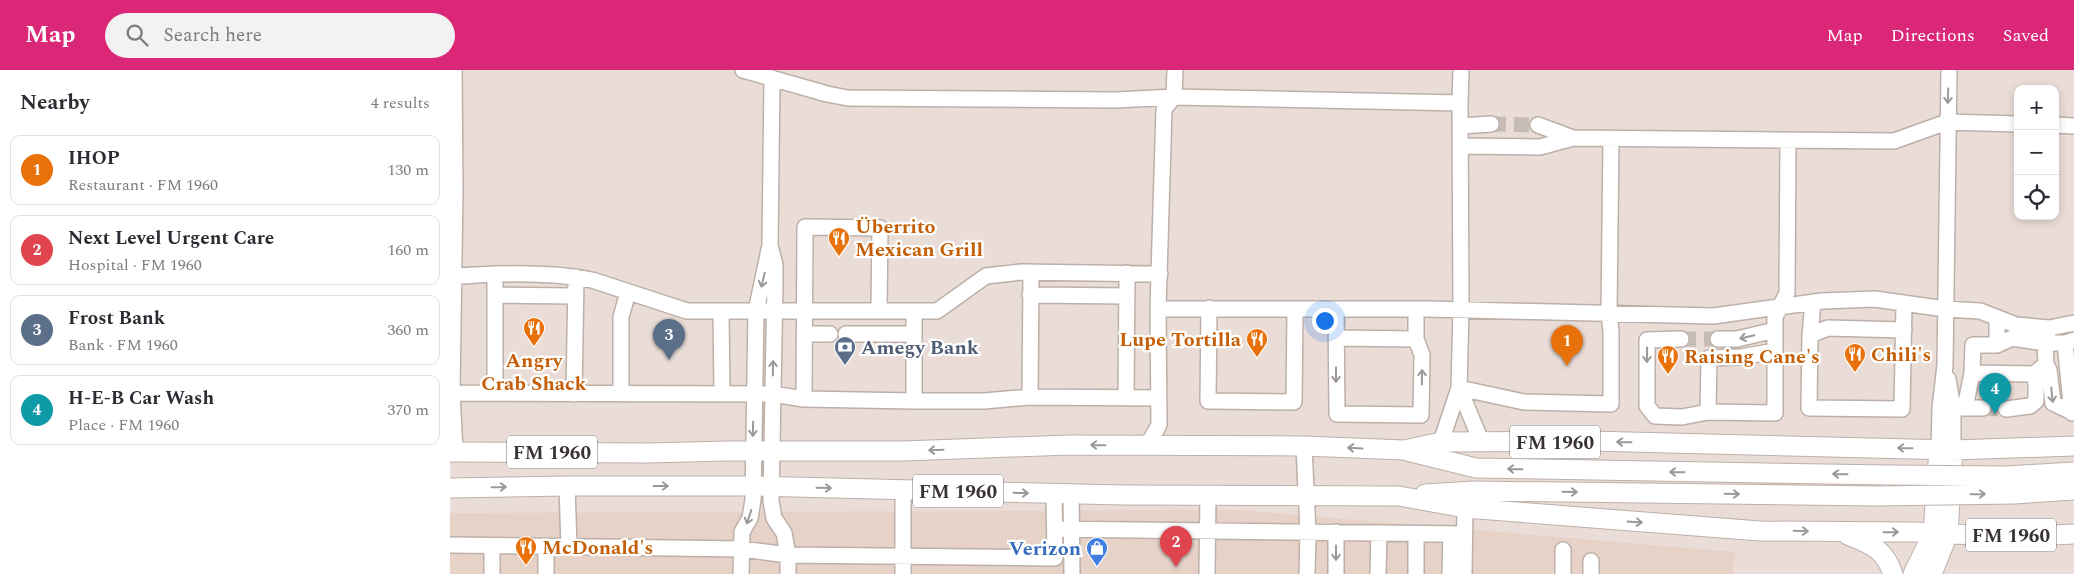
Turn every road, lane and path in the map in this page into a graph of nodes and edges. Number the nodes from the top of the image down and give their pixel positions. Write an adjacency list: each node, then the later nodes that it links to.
1 (454, 70): 20 (lane)
2 (742, 70): 6 (lane)
3 (1175, 70): 7 (lane)
4 (1461, 70): 8 (lane)
5 (1949, 70): 9 (lane, one-way to 9)
6 (772, 78): 7 (lane); 21 (lane)
7 (1174, 97): 8 (lane); 24 (lane)
8 (1460, 103): 14 (lane)
9 (1947, 122): 11 (lane); 18 (lane); 41 (lane)
10 (1491, 124): 14 (lane)
11 (2014, 124)
12 (1538, 125): 16 (lane)
13 (2059, 125): 15 (lane)
14 (1461, 126): 19 (lane)
15 (2074, 126)
16 (1573, 138): 17 (lane); 19 (lane)
17 (1611, 139): 18 (lane); 49 (lane)
18 (1788, 141): 35 (lane)
19 (1461, 146): 43 (lane)
20 (452, 204): 26 (lane)
21 (770, 245): 45 (lane, one-way to 45); 46 (lane)
22 (1031, 272): 23 (lane); 30 (lane); 48 (lane)
23 (1127, 274): 24 (lane); 32 (lane)
24 (1160, 274): 37 (lane)
25 (495, 275): 26 (lane); 27 (lane); 29 (lane)
26 (452, 277): 72 (lane)
27 (576, 277): 28 (lane); 31 (lane)
28 (628, 292): 44 (lane); 75 (lane)
29 (495, 295): 31 (lane); 73 (lane)
30 (1030, 295): 32 (lane); 79 (lane)
31 (576, 296): 74 (lane)
32 (1127, 296): 80 (lane)
33 (1813, 302): 34 (lane); 35 (lane); 59 (lane)
34 (1904, 304): 41 (lane); 54 (lane)
35 (1782, 306): 49 (lane); 53 (lane)
36 (1210, 308): 37 (lane); 38 (lane); 38 (lane)
37 (1158, 309): 81 (lane)
38 (1295, 309): 39 (lane)
39 (1336, 309): 40 (lane); 60 (lane)
40 (1416, 309): 43 (lane); 61 (lane)
41 (1945, 309): 50 (lane); 84 (lane)
42 (880, 310): 47 (lane); 47 (lane); 48 (lane)
43 (1461, 310): 49 (lane); 71 (lane)
44 (722, 311): 45 (lane); 76 (lane)
45 (756, 311): 46 (lane); 77 (lane)
46 (774, 311): 47 (lane); 78 (lane, one-way to 46)
47 (805, 311): 55 (lane)
48 (914, 311): 58 (lane)
49 (1609, 313): 71 (lane)
50 (1997, 318): 52 (lane); 66 (lane)
51 (2074, 323): 52 (lane)
52 (2049, 328): 65 (lane)
53 (1775, 330): 63 (lane, one-way to 63); 67 (lane)
54 (1904, 330): 59 (lane); 59 (lane)
55 (805, 334): 56 (lane); 82 (lane)
56 (830, 334)
57 (846, 334): 58 (lane)
58 (914, 334): 83 (lane)
59 (1810, 335)
60 (1336, 338): 61 (lane); 61 (lane, one-way to 61)
61 (1416, 339)
62 (1681, 339): 87 (lane, one-way to 87)
63 (1718, 339)
64 (2070, 342): 65 (lane); 88 (lane)
65 (2045, 343): 66 (lane); 68 (lane)
66 (1997, 345): 69 (lane)
67 (1775, 351): 87 (lane); 87 (lane)
68 (2046, 364): 70 (lane); 88 (lane, one-way to 88)
69 (1972, 373): 70 (lane); 84 (lane)
70 (2034, 374): 86 (lane)
71 (1459, 388): 90 (lane); 91 (lane)
72 (451, 393): 73 (lane); 99 (lane)
73 (494, 393): 74 (lane)
74 (574, 394): 75 (lane)
75 (621, 394): 76 (lane)
76 (722, 394): 77 (lane)
77 (754, 394): 78 (lane); 98 (lane, one-way to 98)
78 (773, 394): 82 (lane); 100 (lane)
79 (1030, 397): 80 (lane); 83 (lane)
80 (1126, 398): 81 (lane)
81 (1159, 398): 89 (lane)
82 (804, 399): 83 (lane)
83 (914, 402)
84 (1952, 408): 85 (lane); 97 (lane)
85 (1983, 408)
86 (2006, 409)
87 (1708, 412)
88 (2073, 413)
89 (1159, 425): 92 (lane); 93 (lane)
90 (1441, 442): 91 (main road, FM 1960 / FM 1960); 96 (main road, FM 1960 / FM 1960)
91 (1481, 442): 97 (main road, FM 1960 / FM 1960, one-way to 91)
92 (1147, 446): 93 (main road, FM 1960 / FM 1960); 100 (main road, FM 1960 / FM 1960, one-way to 100)
93 (1173, 446): 94 (main road, FM 1960 / FM 1960)
94 (1304, 446): 96 (main road, FM 1960 / FM 1960, one-way to 94); 109 (lane)
95 (2074, 446): 97 (main road, FM 1960 / FM 1960)
96 (1404, 450): 101 (main road, one-way to 96, bridge)
97 (1946, 450): 122 (main road)
98 (752, 451): 99 (main road, FM 1960 / FM 1960); 100 (main road, FM 1960 / FM 1960); 103 (lane)
99 (453, 452)
100 (773, 452): 104 (lane)
101 (2074, 472)
102 (567, 486): 103 (main road, FM 1960 / FM 1960, one-way to 103); 105 (main road, FM 1960 / FM 1960, one-way to 102); 127 (lane)
103 (753, 486): 104 (main road, FM 1960 / FM 1960); 128 (lane, one-way to 128)
104 (772, 487): 106 (main road, FM 1960 / FM 1960, one-way to 106); 130 (lane)
105 (450, 488)
106 (903, 490): 108 (main road, FM 1960 / FM 1960, one-way to 108); 131 (lane)
107 (2074, 490): 111 (main road, FM 1960, one-way to 107, bridge)
108 (1063, 494): 110 (main road, FM 1960 / FM 1960); 113 (lane); 114 (lane)
109 (1306, 494): 110 (main road, FM 1960 / FM 1960); 111 (main road, FM 1960 / FM 1960); 116 (lane)
110 (1208, 495): 115 (lane)
111 (1399, 496): 112 (main road, FM 1960 / FM 1960)
112 (1465, 508): 119 (main road, FM 1960 / FM 1960, one-way to 119); 121 (lane)
113 (1055, 529): 114 (lane); 131 (lane)
114 (1072, 529): 115 (lane); 137 (lane)
115 (1208, 531): 116 (lane); 138 (lane)
116 (1308, 532): 117 (lane); 139 (lane)
117 (1336, 532): 118 (lane); 140 (lane, one-way to 140)
118 (1379, 533): 120 (lane); 141 (lane)
119 (1842, 533): 122 (main road, FM 1960 / FM 1960, one-way to 122); 146 (main road)
120 (1416, 534): 121 (lane); 142 (lane)
121 (1457, 534): 143 (lane); 144 (lane)
122 (1940, 534): 123 (main road, FM 1960 / FM 1960); 147 (main road); 148 (main road)
123 (2074, 534)
124 (450, 546): 125 (lane)
125 (492, 546): 126 (lane); 132 (lane)
126 (546, 547): 127 (lane); 133 (lane)
127 (569, 547): 128 (lane)
128 (742, 549): 130 (lane); 134 (lane)
129 (1563, 550): 145 (lane)
130 (788, 555): 131 (lane); 135 (lane)
131 (903, 555): 136 (lane)
132 (492, 574)
133 (546, 574)
134 (741, 574)
135 (788, 574)
136 (903, 574)
137 (1072, 574)
138 (1207, 574)
139 (1307, 574)
140 (1336, 574)
141 (1378, 574)
142 (1416, 574)
143 (1450, 574)
144 (1464, 574)
145 (1563, 574)
146 (1893, 574)
147 (1913, 574)
148 (1932, 574)

